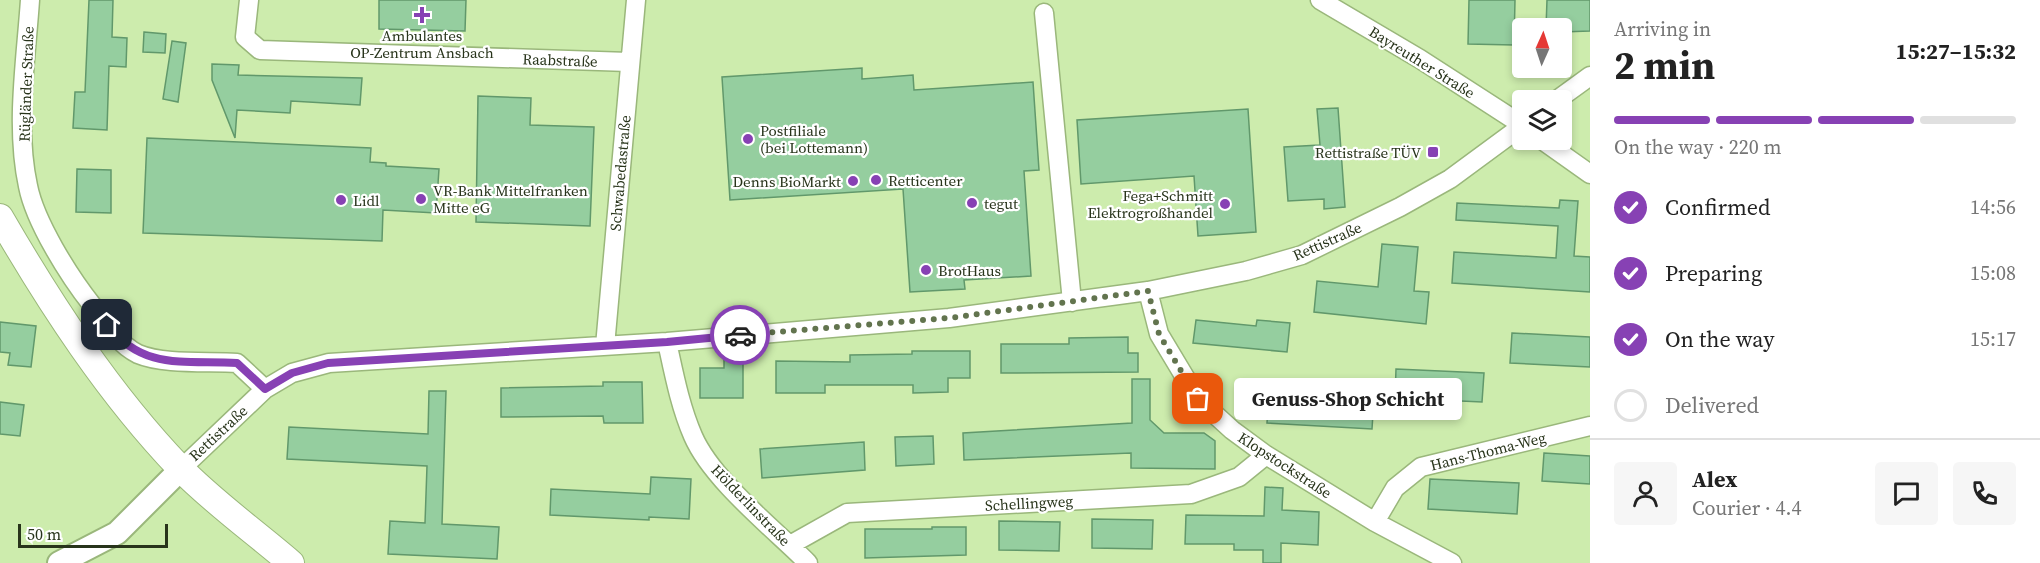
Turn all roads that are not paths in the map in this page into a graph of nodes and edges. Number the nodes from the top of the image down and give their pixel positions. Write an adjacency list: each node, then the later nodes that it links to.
1 (30, 0): 18 (street, Rügländer Straße)
2 (249, 0): 6 (street, Raabstraße)
3 (636, 0): 6 (street, Schwabedastraße)
4 (1320, 0): 9 (street, Bayreuther Straße)
5 (1044, 13): 15 (street)
6 (629, 62): 17 (street, Schwabedastraße)
7 (1590, 76): 8 (street)
8 (1571, 90)
9 (1512, 119)
10 (1512, 133): 14 (street, Rettistraße)
11 (1556, 150): 12 (street)
12 (1590, 174)
13 (0, 217): 21 (main road)
14 (1148, 291): 15 (street, Rettistraße); 20 (street, Klopstockstraße)
15 (1072, 302): 16 (street, Rettistraße)
16 (667, 342): 17 (street, Rettistraße); 23 (street, Hölderlinstraße)
17 (605, 346): 18 (street, Rettistraße)
18 (265, 389): 21 (street, Rettistraße)
19 (1590, 426): 22 (street, Hans-Thoma-Weg)
20 (1266, 455): 22 (street, Klopstockstraße); 23 (street, Schellingweg)
21 (181, 469): 24 (street); 25 (main road)
22 (1375, 522): 27 (street, Klopstockstraße)
23 (790, 545): 26 (street, Hölderlinstraße)
24 (59, 563)
25 (291, 563)
26 (808, 563)
27 (1452, 563)

